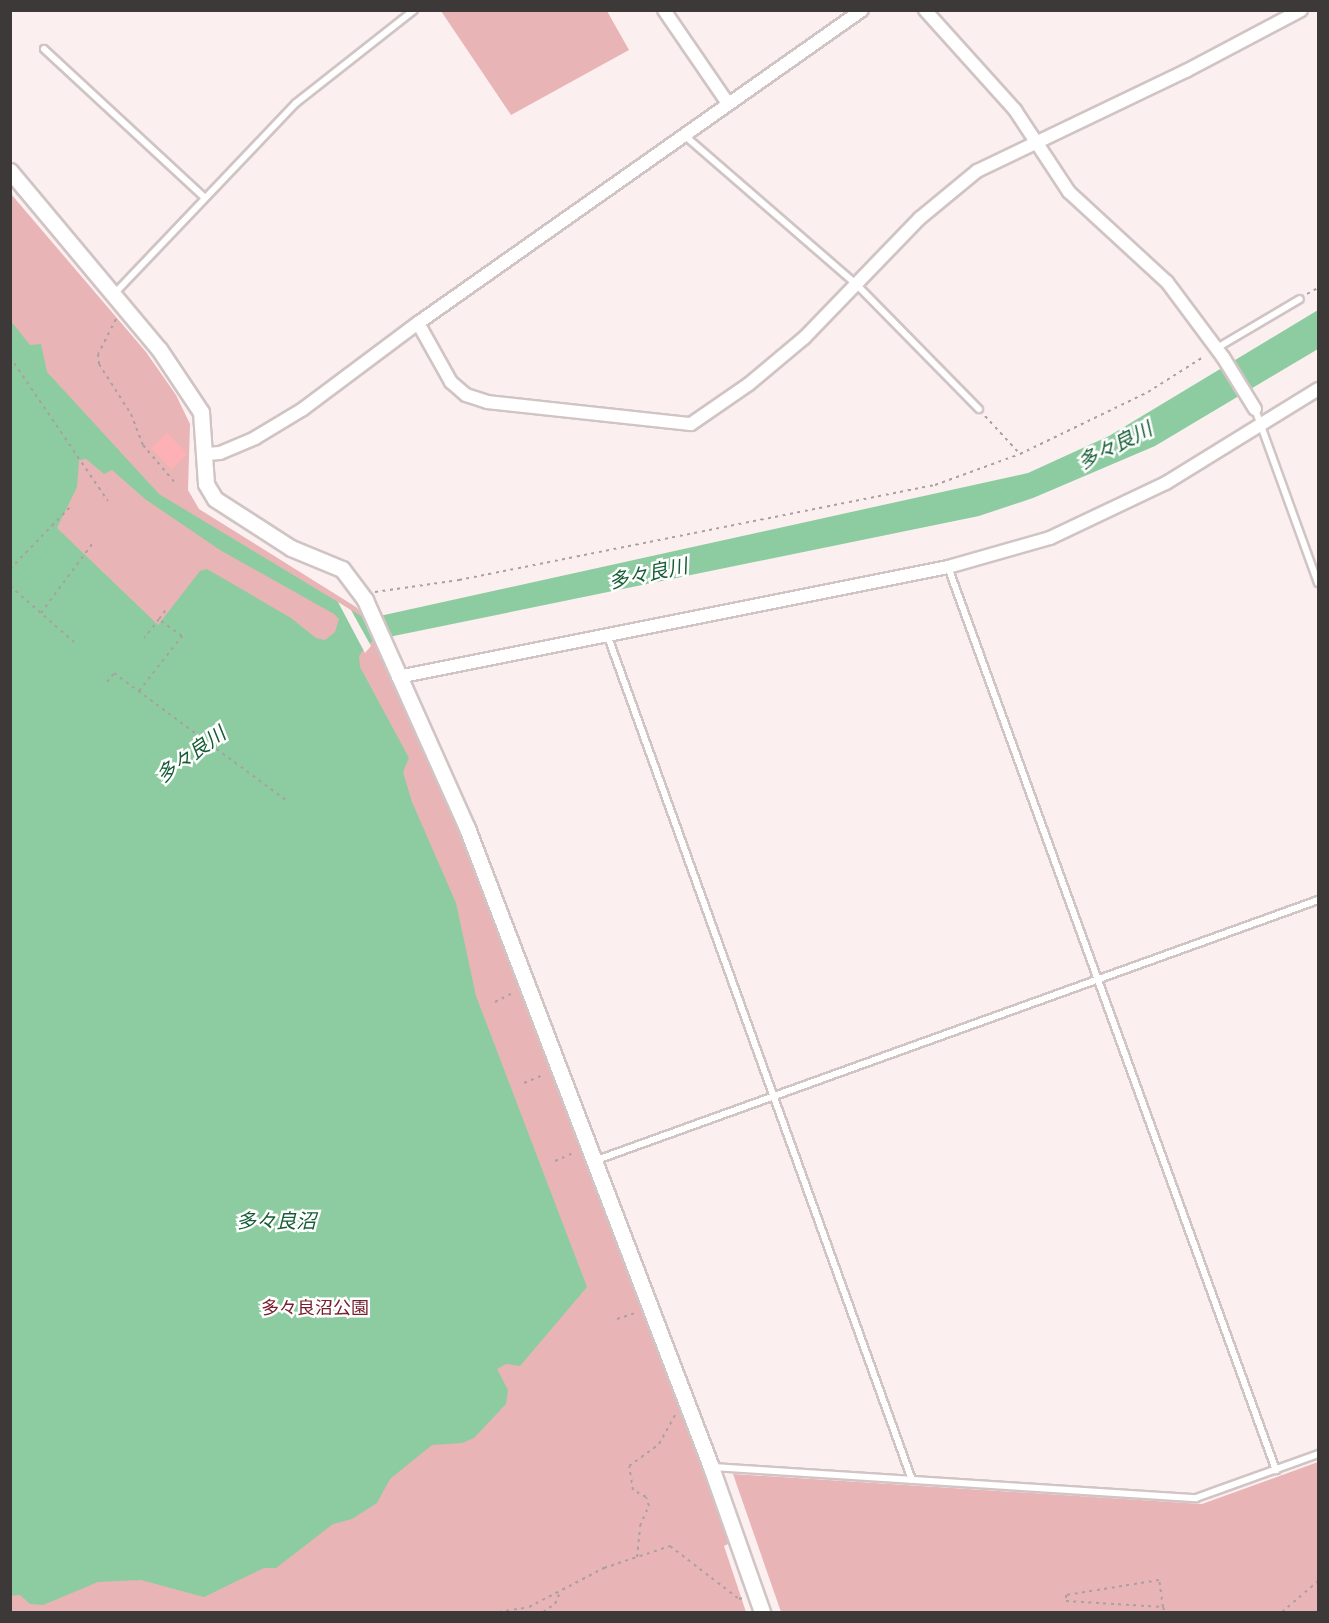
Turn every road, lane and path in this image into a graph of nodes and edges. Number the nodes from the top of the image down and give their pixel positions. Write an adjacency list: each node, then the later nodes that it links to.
1 (414, 10): 11 (lane)
2 (664, 10): 7 (street)
3 (862, 10): 7 (street)
4 (925, 10): 9 (street)
5 (1301, 10): 9 (street)
6 (44, 50): 11 (lane)
7 (727, 102): 8 (street)
8 (684, 135): 12 (lane); 16 (street)
9 (1035, 143): 12 (street); 17 (street)
10 (10, 171): 13 (street)
11 (205, 198): 13 (lane)
12 (857, 285): 16 (street); 21 (lane)
13 (114, 293): 23 (street)
14 (1300, 299): 17 (lane)
15 (118, 313): 25 (path)
16 (418, 323): 23 (street)
17 (1220, 352): 20 (street); 24 (path)
18 (10, 357): 26 (path)
19 (1318, 389): 22 (street)
20 (1255, 408): 22 (lane)
21 (979, 409): 24 (path)
22 (1261, 423): 29 (street); 31 (lane)
23 (206, 454): 33 (street)
24 (1020, 454): 33 (path)
25 (176, 484)
26 (108, 501)
27 (71, 506): 30 (path)
28 (92, 544): 35 (path)
29 (948, 567): 37 (street); 45 (lane)
30 (10, 569)
31 (1318, 583)
32 (10, 586): 35 (path)
33 (363, 597): 40 (street)
34 (168, 607): 36 (path)
35 (41, 613): 39 (path)
36 (159, 619): 38 (path); 42 (path)
37 (608, 637): 40 (street); 50 (lane)
38 (144, 638)
39 (74, 642)
40 (398, 677): 53 (street)
41 (107, 682): 42 (path)
42 (139, 691): 43 (path)
43 (287, 801)
44 (1318, 900): 45 (lane)
45 (1098, 980): 50 (lane); 59 (lane)
46 (511, 994): 47 (path)
47 (495, 1002)
48 (543, 1075): 49 (path)
49 (524, 1083)
50 (776, 1098): 53 (lane); 60 (lane)
51 (573, 1153): 52 (path)
52 (555, 1161)
53 (594, 1161): 58 (street)
54 (635, 1313): 55 (path)
55 (617, 1319)
56 (675, 1415): 61 (path)
57 (1318, 1454): 59 (lane)
58 (711, 1467): 60 (lane); 70 (street)
59 (1276, 1470): 60 (lane)
60 (912, 1480)
61 (637, 1557): 63 (path); 64 (path)
62 (1318, 1581): 72 (path)
63 (560, 1592): 66 (path); 67 (path)
64 (745, 1598)
65 (1163, 1607): 65 (path); 71 (path)
66 (499, 1612)
67 (543, 1612)
68 (578, 1612): 69 (path)
69 (594, 1612)
70 (762, 1612)
71 (1165, 1612)
72 (1282, 1612)

